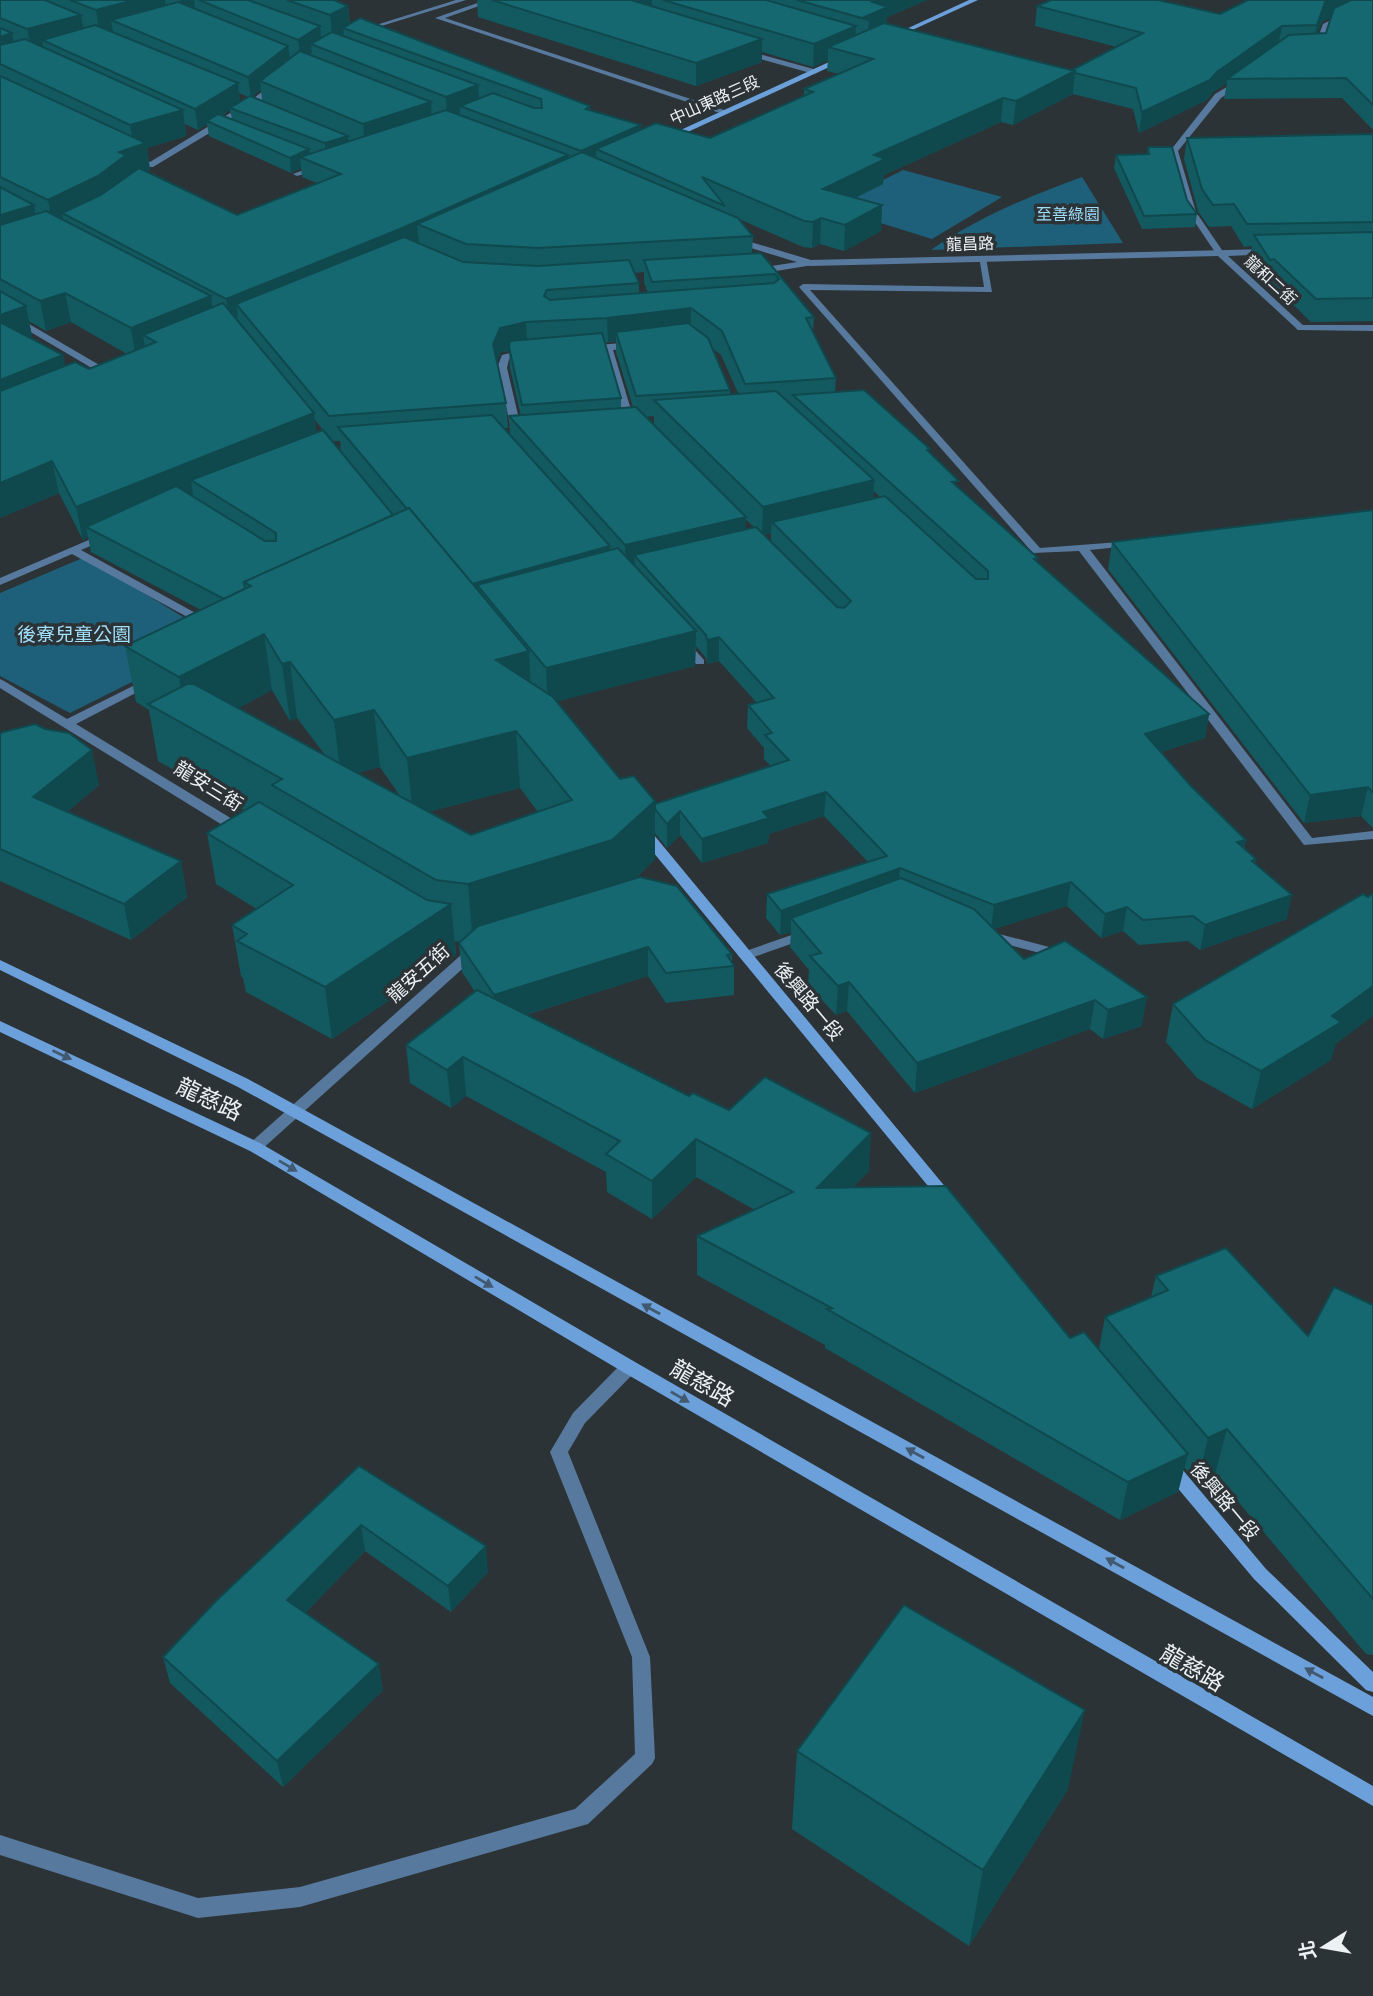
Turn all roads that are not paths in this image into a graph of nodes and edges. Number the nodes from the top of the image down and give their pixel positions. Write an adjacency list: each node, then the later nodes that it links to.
1 (463, 0): 5 (street)
2 (493, 0): 16 (street)
3 (975, 0): 6 (street)
4 (1373, 1): 7 (street)
5 (355, 33)
6 (887, 40)
7 (1306, 49)
8 (738, 50): 10 (street)
9 (859, 52): 10 (street, 中山東路三段)
10 (814, 72): 16 (street, 中山東路三段)
11 (1251, 73): 22 (street)
12 (283, 80): 14 (street)
13 (241, 98): 14 (street)
14 (253, 103): 15 (street); 17 (street)
15 (265, 108)
16 (723, 111): 21 (street, 中山東路三段)
17 (220, 123): 18 (street); 20 (street)
18 (232, 127)
19 (183, 129): 20 (street)
20 (196, 135): 24 (street)
21 (653, 144)
22 (1174, 151): 23 (street); 29 (street, 龍和二街)
23 (1187, 151)
24 (125, 153)
25 (314, 159): 26 (street)
26 (298, 174)
27 (725, 238): 31 (street, 龍昌路)
28 (1276, 252): 29 (street, 龍昌路)
29 (1220, 253): 30 (street, 龍昌路); 34 (street, 龍和二街)
30 (982, 258): 31 (street, 龍昌路); 46 (street)
31 (810, 263): 32 (street)
32 (745, 272)
33 (0, 310): 40 (street)
34 (1373, 327)
35 (650, 343): 36 (street)
36 (608, 348): 37 (street); 42 (street)
37 (571, 349)
38 (538, 351): 43 (street)
39 (123, 371): 40 (street)
40 (111, 376): 41 (street)
41 (99, 381)
42 (617, 424)
43 (530, 432)
44 (120, 530): 47 (street)
45 (1137, 542): 46 (street)
46 (1082, 547): 56 (street)
47 (72, 550): 48 (street); 49 (street)
48 (0, 582)
49 (217, 634)
50 (674, 634): 51 (street)
51 (700, 663)
52 (166, 673): 54 (street)
53 (0, 683): 54 (street, 龍安三街)
54 (69, 723): 57 (street, 龍安三街)
55 (634, 820): 61 (street, 後興路一段)
56 (1373, 835)
57 (253, 837)
58 (822, 928): 61 (street)
59 (978, 933): 62 (street)
60 (450, 948): 65 (street, 龍安五街)
61 (745, 956): 67 (street, 後興路一段)
62 (1077, 958)
63 (0, 964): 65 (street, 龍慈路)
64 (0, 1026): 66 (street, 龍慈路, one-way to 66)
65 (295, 1113): 66 (street, 龍安五街); 71 (street, 龍慈路, one-way to 65)
66 (255, 1147): 68 (street, 龍慈路, one-way to 68)
67 (958, 1212)
68 (629, 1367): 72 (street, 龍慈路, one-way to 72); 73 (street)
69 (1162, 1457): 70 (street, 後興路一段)
70 (1373, 1684)
71 (1373, 1707)
72 (1373, 1797)
73 (0, 1845)

